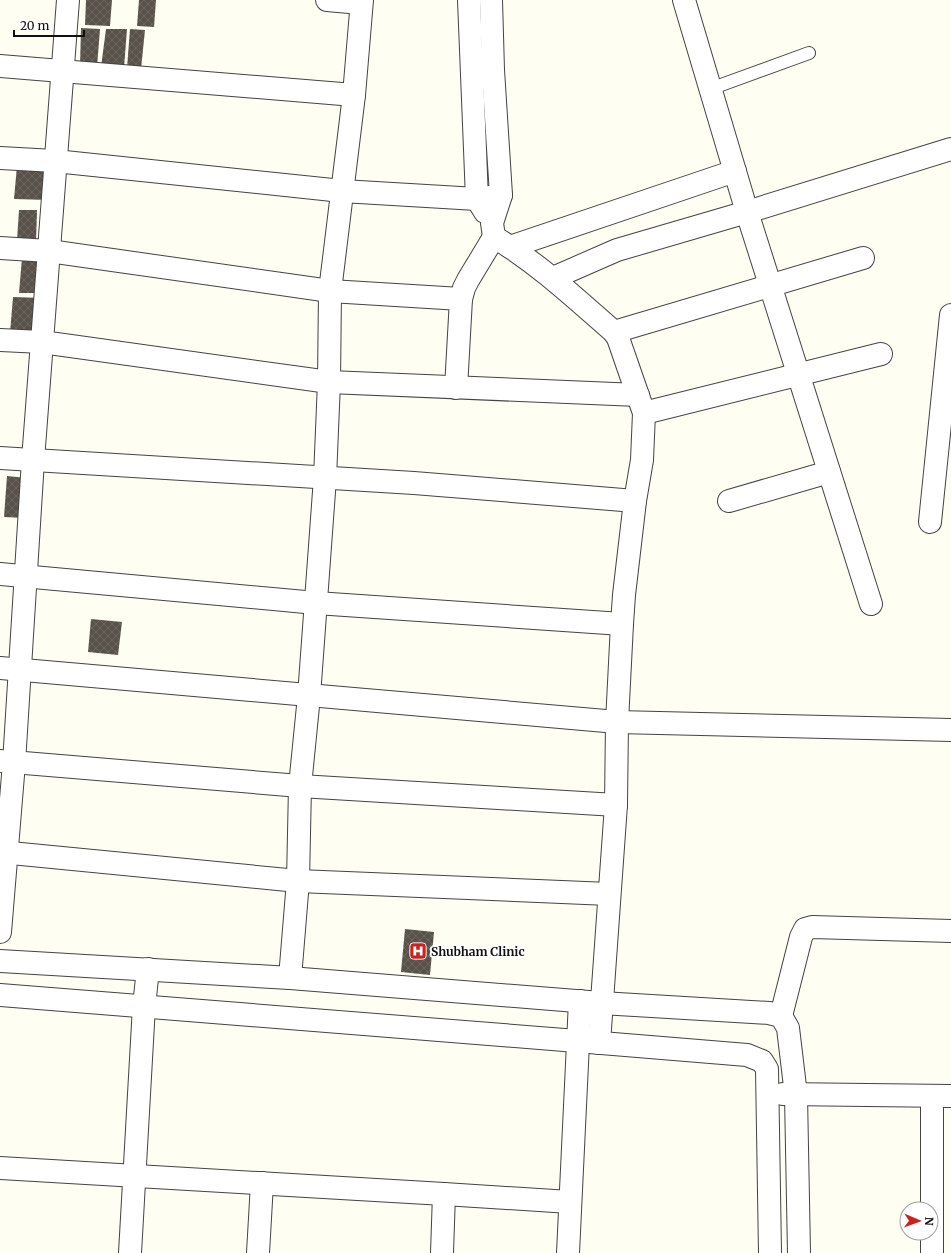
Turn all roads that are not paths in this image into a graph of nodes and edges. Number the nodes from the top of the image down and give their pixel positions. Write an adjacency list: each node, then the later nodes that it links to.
1 (68, 0): 11 (street)
2 (327, 0): 6 (street)
3 (469, 0): 7 (street)
4 (491, 0): 8 (street)
5 (684, 0): 12 (street)
6 (362, 1): 13 (street)
7 (470, 38): 8 (street); 20 (street)
8 (492, 38): 19 (street)
9 (809, 53): 12 (lane)
10 (0, 66): 11 (street)
11 (62, 70): 13 (street); 16 (street)
12 (710, 89): 17 (street)
13 (354, 95): 18 (street)
14 (951, 149): 21 (street)
15 (0, 158): 16 (street)
16 (56, 161): 18 (street); 24 (street)
17 (735, 171): 21 (street); 22 (street)
18 (342, 190): 20 (street); 28 (street)
19 (501, 195): 20 (street); 22 (street)
20 (477, 199): 22 (street)
21 (747, 212): 26 (street); 27 (street)
22 (499, 235): 26 (street); 29 (street)
23 (0, 248): 24 (street)
24 (49, 251): 28 (street); 33 (street)
25 (862, 258): 27 (street)
26 (553, 278): 31 (street)
27 (770, 286): 31 (street); 35 (street)
28 (330, 291): 29 (street); 36 (street)
29 (461, 299): 37 (street)
30 (951, 315): 45 (street)
31 (614, 332): 38 (street)
32 (0, 340): 33 (street)
33 (42, 342): 36 (street); 40 (street)
34 (881, 354): 35 (street)
35 (799, 376): 38 (street); 41 (street)
36 (329, 382): 37 (street); 42 (street)
37 (456, 388): 38 (street)
38 (641, 404): 43 (street)
39 (0, 458): 40 (street)
40 (33, 460): 42 (street); 47 (street)
41 (829, 472): 44 (street); 49 (street)
42 (325, 478): 43 (street); 48 (street)
43 (635, 501): 50 (street)
44 (729, 501)
45 (930, 522)
46 (0, 574): 47 (street)
47 (26, 576): 48 (street); 51 (street)
48 (316, 603): 50 (street); 52 (street)
49 (871, 604)
50 (622, 624): 53 (street)
51 (10, 669): 52 (street); 55 (street)
52 (309, 696): 53 (street); 56 (street)
53 (616, 722): 54 (street); 57 (street)
54 (951, 730)
55 (7, 762): 56 (street); 58 (street)
56 (300, 786): 57 (street); 59 (street)
57 (616, 805): 60 (street)
58 (3, 852): 59 (street); 62 (street)
59 (298, 881): 60 (street); 65 (street)
60 (609, 894): 68 (street)
61 (951, 931): 70 (street)
62 (0, 932)
63 (0, 961): 64 (street)
64 (148, 969): 65 (street); 69 (street)
65 (290, 978): 67 (street)
66 (0, 995): 69 (street)
67 (580, 1001): 68 (street); 71 (street)
68 (601, 1003): 70 (street); 72 (street)
69 (144, 1006): 71 (street); 77 (street)
70 (780, 1016): 74 (street)
71 (578, 1041): 72 (street); 80 (street)
72 (599, 1043): 73 (street)
73 (768, 1094): 74 (street); 85 (street)
74 (796, 1094): 75 (street); 86 (street)
75 (942, 1096): 87 (street)
76 (0, 1168): 77 (street)
77 (135, 1175): 78 (street); 81 (street)
78 (262, 1183): 79 (street); 82 (street)
79 (444, 1194): 80 (street); 83 (street)
80 (570, 1202): 84 (street)
81 (130, 1253)
82 (258, 1253)
83 (442, 1253)
84 (568, 1253)
85 (770, 1253)
86 (799, 1253)
87 (932, 1253)

